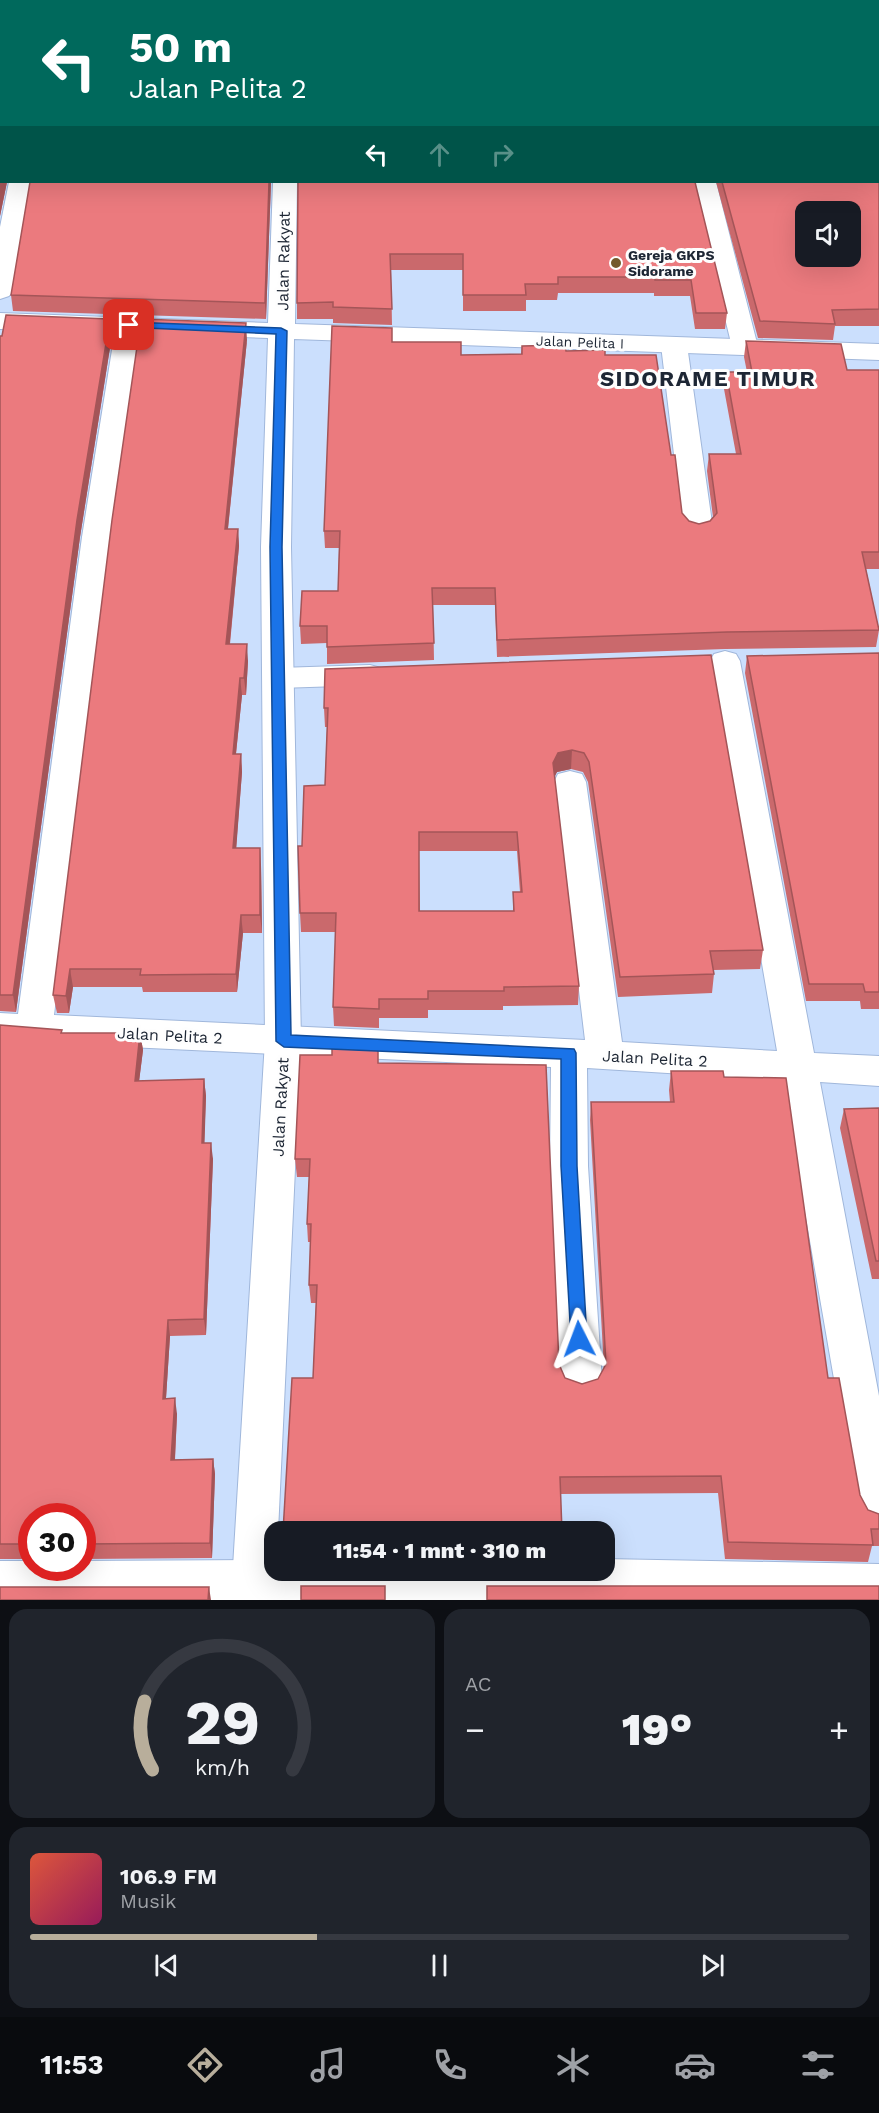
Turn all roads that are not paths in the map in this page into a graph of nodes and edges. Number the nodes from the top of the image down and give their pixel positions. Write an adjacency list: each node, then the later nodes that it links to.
1 (21, 183): 4 (street)
2 (285, 183): 7 (street, Jalan Rakyat)
3 (704, 183): 9 (street)
4 (0, 291)
5 (0, 321): 6 (street, Jalan Pelita I)
6 (129, 325): 7 (street, Jalan Pelita I); 16 (street)
7 (281, 331): 8 (street, Jalan Pelita I); 14 (street, Jalan Rakyat)
8 (674, 345): 9 (street, Jalan Pelita I); 11 (street)
9 (745, 347): 10 (street, Jalan Pelita I)
10 (879, 352)
11 (698, 530)
12 (725, 661): 19 (street)
13 (396, 674): 14 (street)
14 (279, 678): 17 (street, Jalan Rakyat)
15 (570, 782): 18 (street)
16 (17, 1028): 17 (street, Jalan Pelita 2)
17 (284, 1041): 18 (street, Jalan Pelita 2); 25 (street, Jalan Rakyat)
18 (587, 1054): 19 (street, Jalan Pelita 2); 21 (street)
19 (800, 1067): 20 (street, Jalan Pelita 2); 22 (street)
20 (879, 1071)
21 (581, 1382)
22 (879, 1511)
23 (0, 1582): 25 (street)
24 (879, 1585): 25 (street)
25 (254, 1591)

